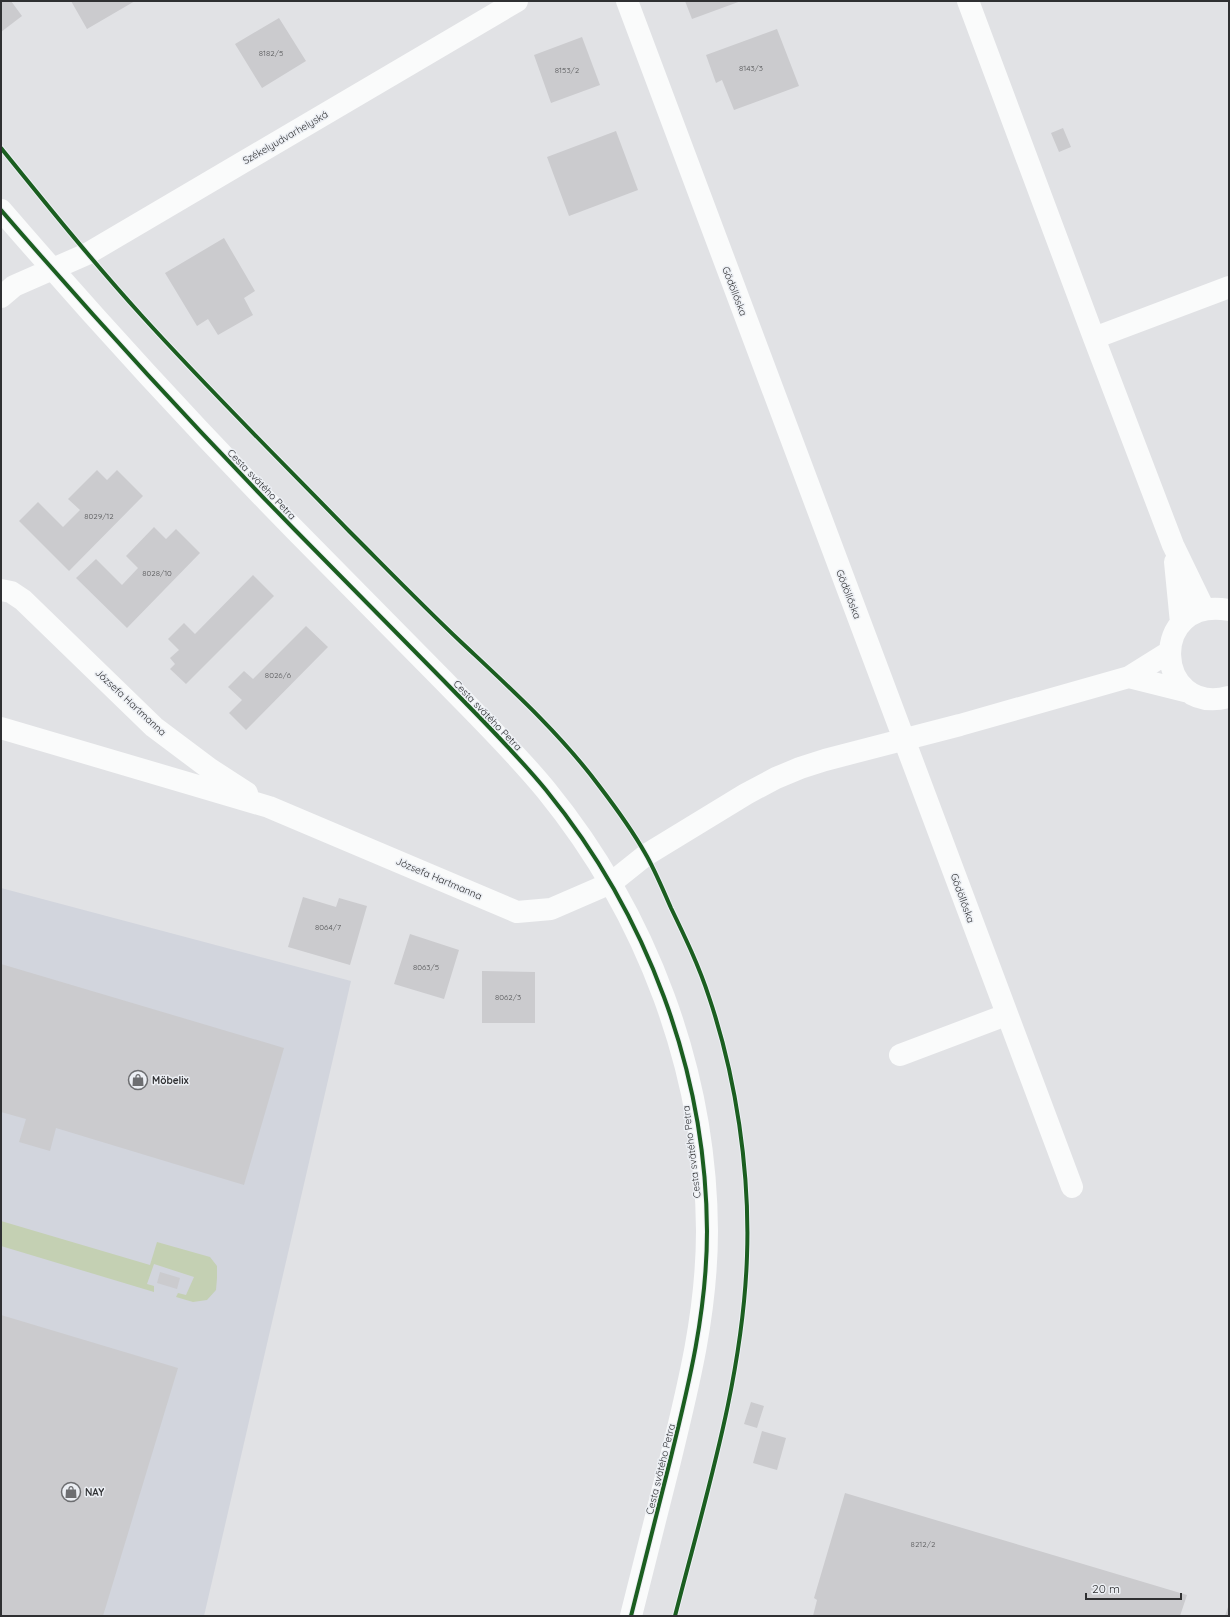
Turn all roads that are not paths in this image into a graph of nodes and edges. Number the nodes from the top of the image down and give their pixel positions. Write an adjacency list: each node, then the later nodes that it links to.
1 (517, 1): 5 (street, Székelyudvarhelyská)
2 (627, 1): 19 (street, Gödöllőska)
3 (972, 2): 8 (street)
4 (1, 210): 5 (street, Cesta svätého Petra)
5 (52, 269): 7 (street, Székelyudvarhelyská); 21 (street, Cesta svätého Petra)
6 (1229, 287): 8 (street)
7 (1, 296)
8 (1094, 338): 9 (street)
9 (1173, 545): 11 (street); 13 (street)
10 (1, 590): 20 (street, Józsefa Hartmanna)
11 (1204, 610): 12 (street); 13 (street)
12 (1229, 610)
13 (1181, 623): 14 (street)
14 (1169, 652): 15 (street); 16 (street)
15 (1129, 677): 16 (street); 19 (street, Józsefa Hartmanna)
16 (1189, 692): 17 (street)
17 (1226, 702)
18 (1, 728): 20 (street, Józsefa Hartmanna)
19 (903, 740): 21 (street, Józsefa Hartmanna); 22 (street, Gödöllőska)
20 (269, 806): 21 (street, Józsefa Hartmanna)
21 (611, 883): 25 (street, Cesta svätého Petra)
22 (1006, 1015): 23 (street); 24 (street, Gödöllőska)
23 (900, 1055)
24 (1072, 1187)
25 (631, 1616)

